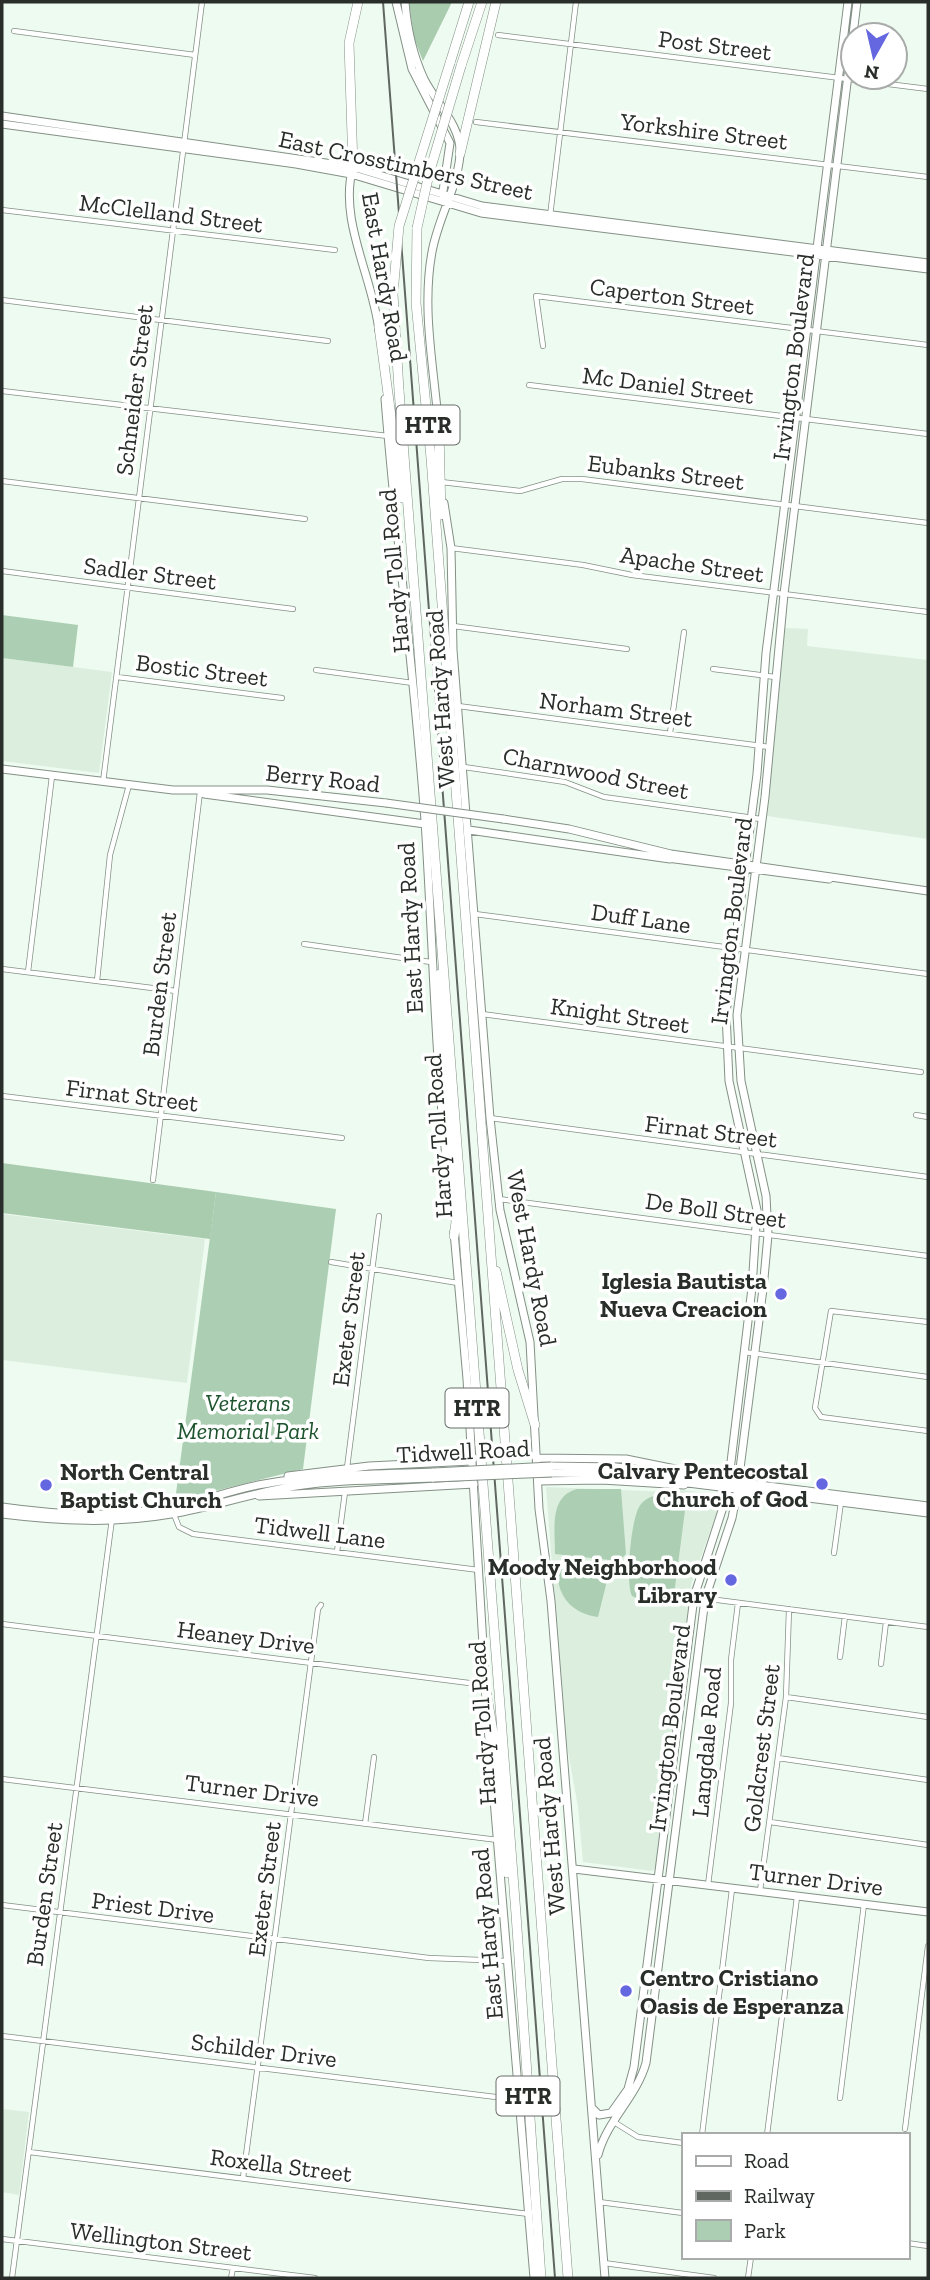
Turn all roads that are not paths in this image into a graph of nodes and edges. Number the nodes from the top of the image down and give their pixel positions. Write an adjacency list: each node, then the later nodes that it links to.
1 (202, 2): 15 (street, Schneider Street)
2 (358, 2): 31 (highway)
3 (396, 2): 33 (main road)
4 (405, 2): 28 (main road)
5 (469, 2): 67 (highway, Hardy Toll Road / HTR, bridge)
6 (482, 2): 75 (highway, Hardy Toll Road / HTR, bridge)
7 (496, 2): 28 (highway)
8 (576, 2): 14 (street)
9 (848, 2): 16 (main road, Irvington Boulevard)
10 (857, 2): 11 (main road, Irvington Boulevard)
11 (855, 21)
12 (14, 31): 15 (street)
13 (498, 35): 14 (street, Post Street)
14 (571, 45): 16 (street, Post Street); 26 (street)
15 (195, 55): 27 (street, Schneider Street)
16 (838, 78): 21 (main road, Irvington Boulevard)
17 (909, 87): 18 (street, Post Street)
18 (928, 89)
19 (846, 91): 23 (main road, Irvington Boulevard)
20 (2, 116): 25 (main road, East Crosstimbers Street)
21 (833, 121): 23 (main road); 29 (main road, Irvington Boulevard)
22 (476, 122): 26 (street, Yorkshire Street)
23 (842, 122): 30 (main road, Irvington Boulevard)
24 (2, 124): 25 (main road, East Crosstimbers Street)
25 (50, 127): 27 (main road, East Crosstimbers Street)
26 (560, 131): 29 (street, Yorkshire Street); 37 (street)
27 (182, 147): 31 (main road, East Crosstimbers Street); 38 (street, Schneider Street)
28 (460, 154): 34 (main road, West Hardy Road)
29 (827, 164): 30 (street, Yorkshire Street); 36 (main road, Irvington Boulevard)
30 (836, 165): 32 (street, Yorkshire Street); 36 (main road, Irvington Boulevard)
31 (352, 171): 33 (main road, East Crosstimbers Street); 34 (main road, East Crosstimbers Street); 46 (main road, East Hardy Road)
32 (928, 177)
33 (440, 195): 34 (main road)
34 (447, 201): 37 (main road, East Crosstimbers Street); 57 (main road, West Hardy Road)
35 (2, 210): 38 (street, McClelland Street)
36 (826, 210): 40 (main road, Irvington Boulevard)
37 (550, 219): 40 (main road, East Crosstimbers Street)
38 (172, 231): 39 (street, McClelland Street); 45 (street, Schneider Street)
39 (335, 250)
40 (821, 253): 41 (main road, East Crosstimbers Street); 47 (main road, Irvington Boulevard); 48 (main road, Irvington Boulevard)
41 (876, 260): 42 (main road, East Crosstimbers Street); 43 (main road, East Crosstimbers Street)
42 (928, 263)
43 (928, 270)
44 (2, 300): 45 (street)
45 (161, 320): 49 (street); 54 (street, Schneider Street)
46 (379, 327): 59 (main road, East Hardy Road); 67 (highway)
47 (806, 331): 48 (street, Caperton Street); 51 (street, Caperton Street); 55 (main road, Irvington Boulevard)
48 (816, 332): 50 (street, Caperton Street); 56 (main road, Irvington Boulevard)
49 (328, 341)
50 (928, 345)
51 (543, 346)
52 (529, 385): 55 (street, Mc Daniel Street)
53 (2, 391): 54 (street)
54 (149, 409): 59 (street); 62 (street, Schneider Street)
55 (794, 418): 56 (street, Mc Daniel Street); 63 (main road, Irvington Boulevard)
56 (805, 420): 58 (street, Mc Daniel Street); 64 (main road, Irvington Boulevard)
57 (439, 430): 61 (main road, West Hardy Road); 75 (highway)
58 (928, 434)
59 (388, 436): 83 (main road, East Hardy Road)
60 (2, 481): 62 (street)
61 (441, 482): 63 (street, Eubanks Street); 68 (main road, West Hardy Road)
62 (138, 498): 65 (street); 70 (street, Schneider Street)
63 (783, 505): 64 (street, Eubanks Street); 71 (main road, Irvington Boulevard)
64 (795, 506): 66 (street, Eubanks Street); 72 (main road, Irvington Boulevard)
65 (304, 519)
66 (928, 523)
67 (411, 547): 110 (highway, Hardy Toll Road / HTR)
68 (451, 548): 71 (street, Apache Street); 75 (main road, West Hardy Road)
69 (2, 571): 70 (street, Sadler Street)
70 (126, 588): 73 (street, Sadler Street); 81 (street, Schneider Street)
71 (773, 593): 72 (street, Apache Street); 80 (main road, Irvington Boulevard)
72 (784, 594): 74 (street, Apache Street); 82 (main road, Irvington Boulevard)
73 (293, 609)
74 (928, 612)
75 (448, 624): 77 (street); 85 (main road, West Hardy Road); 140 (highway, Hardy Toll Road / HTR)
76 (684, 632): 87 (street)
77 (627, 649)
78 (713, 669): 80 (street)
79 (316, 670): 83 (street)
80 (764, 676): 82 (street); 86 (main road, Irvington Boulevard)
81 (117, 677): 84 (street, Bostic Street); 94 (street, Schneider Street)
82 (775, 677): 88 (main road, Irvington Boulevard)
83 (414, 683): 101 (main road, East Hardy Road)
84 (282, 698)
85 (458, 706): 87 (street, Norham Street); 91 (main road, West Hardy Road)
86 (761, 718): 88 (main road); 89 (main road, Irvington Boulevard)
87 (670, 733): 89 (street, Norham Street)
88 (771, 733): 90 (main road, Irvington Boulevard)
89 (759, 746): 90 (street, Norham Street); 99 (main road, Irvington Boulevard)
90 (770, 747): 100 (main road, Irvington Boulevard)
91 (464, 767): 99 (street, Charnwood Street); 102 (main road, West Hardy Road)
92 (2, 769): 93 (main road, Berry Road)
93 (52, 776): 94 (main road, Berry Road); 117 (street)
94 (103, 782): 95 (main road, Berry Road)
95 (129, 785): 97 (main road, Berry Road); 119 (street)
96 (267, 790): 97 (main road, Berry Road); 98 (main road); 103 (main road, Berry Road, bridge)
97 (200, 792): 98 (main road); 120 (street, Burden Street)
98 (263, 804): 101 (main road)
99 (752, 818): 100 (street, Charnwood Street); 107 (main road, Irvington Boulevard)
100 (763, 819): 108 (main road, Irvington Boulevard)
101 (425, 824): 115 (main road, East Hardy Road)
102 (468, 830): 105 (main road); 111 (main road, West Hardy Road)
103 (598, 836): 104 (main road, Berry Road); 105 (main road)
104 (637, 846): 106 (main road, Berry Road); 107 (main road, Berry Road)
105 (594, 848): 106 (main road)
106 (670, 859): 107 (main road, Berry Road)
107 (746, 867): 108 (main road, Berry Road); 113 (main road, Irvington Boulevard)
108 (755, 868): 109 (main road, Berry Road); 114 (main road, Irvington Boulevard)
109 (928, 891)
110 (440, 902): 139 (highway); 225 (highway, Hardy Toll Road / HTR)
111 (474, 914): 113 (street, Duff Lane); 121 (main road, West Hardy Road)
112 (304, 944): 115 (street)
113 (734, 948): 114 (street, Duff Lane); 122 (main road, Irvington Boulevard)
114 (744, 950): 118 (street, Duff Lane); 123 (main road, Irvington Boulevard)
115 (431, 962): 139 (main road, East Hardy Road)
116 (2, 969): 117 (street)
117 (29, 972): 119 (street)
118 (928, 974)
119 (97, 981): 120 (street)
120 (176, 990): 127 (street, Burden Street)
121 (481, 1014): 122 (street, Knight Street); 129 (main road, West Hardy Road)
122 (726, 1046): 123 (street, Knight Street); 131 (main road, Irvington Boulevard)
123 (737, 1048): 124 (street, Knight Street); 132 (main road, Irvington Boulevard)
124 (921, 1072)
125 (2, 1096): 127 (street, Firnat Street)
126 (916, 1115): 128 (street)
127 (160, 1116): 130 (street, Firnat Street); 134 (street, Burden Street)
128 (928, 1116)
129 (490, 1118): 131 (street, Firnat Street); 135 (main road, West Hardy Road)
130 (342, 1138)
131 (746, 1153): 132 (street, Firnat Street); 137 (main road, Irvington Boulevard)
132 (758, 1154): 133 (street, Firnat Street); 138 (main road, Irvington Boulevard)
133 (928, 1177)
134 (153, 1180)
135 (499, 1199): 137 (street, De Boll Street); 152 (main road, West Hardy Road)
136 (379, 1216): 143 (street, Exeter Street)
137 (757, 1233): 138 (street, De Boll Street); 146 (main road, Irvington Boulevard)
138 (768, 1234): 141 (street, De Boll Street); 147 (main road, Irvington Boulevard)
139 (454, 1236): 144 (main road, East Hardy Road)
140 (489, 1241): 152 (highway); 263 (highway, Hardy Toll Road / HTR)
141 (928, 1256)
142 (331, 1262): 143 (street)
143 (372, 1268): 144 (street); 157 (street, Exeter Street)
144 (459, 1283): 155 (main road, East Hardy Road)
145 (928, 1322): 148 (street)
146 (744, 1352): 147 (street); 150 (main road, Irvington Boulevard)
147 (755, 1354): 148 (street); 151 (main road, Irvington Boulevard)
148 (821, 1363): 149 (street); 153 (street)
149 (928, 1377)
150 (736, 1417): 151 (main road); 162 (main road, Irvington Boulevard)
151 (747, 1418): 166 (main road, Irvington Boulevard)
152 (535, 1425): 154 (main road, West Hardy Road)
153 (928, 1431)
154 (536, 1458): 158 (main road); 161 (main road, West Hardy Road)
155 (472, 1461): 156 (main road); 164 (main road, East Hardy Road)
156 (455, 1462): 157 (main road); 165 (main road)
157 (347, 1468): 163 (main road)
158 (551, 1469): 159 (main road, Tidwell Road, bridge); 160 (main road, Tidwell Road); 160 (main road); 161 (main road)
159 (434, 1475): 163 (main road, Tidwell Road); 169 (main road, Tidwell Road)
160 (703, 1480): 162 (main road, Tidwell Road)
161 (538, 1481): 214 (main road, West Hardy Road)
162 (728, 1483): 166 (main road, Tidwell Road); 177 (main road, Irvington Boulevard)
163 (261, 1484): 172 (main road, Tidwell Road)
164 (474, 1484): 165 (main road); 180 (main road, East Hardy Road)
165 (461, 1485): 167 (main road)
166 (738, 1485): 168 (main road, Tidwell Road); 181 (main road, Irvington Boulevard)
167 (345, 1491): 169 (main road); 178 (street)
168 (842, 1499): 171 (main road, Tidwell Road); 179 (street)
169 (224, 1500): 172 (main road, Tidwell Road)
170 (2, 1507): 175 (main road, Tidwell Road)
171 (922, 1508): 173 (main road, Tidwell Road)
172 (172, 1511): 176 (main road, Tidwell Road); 178 (street, Tidwell Lane)
173 (928, 1513)
174 (2, 1514): 175 (main road, Tidwell Road)
175 (50, 1517): 176 (main road, Tidwell Road)
176 (112, 1519): 191 (street, Burden Street)
177 (710, 1548): 181 (main road); 182 (main road, Irvington Boulevard)
178 (337, 1552): 180 (street, Tidwell Lane)
179 (834, 1553)
180 (480, 1570): 197 (main road, East Hardy Road)
181 (708, 1582): 183 (main road, Irvington Boulevard)
182 (694, 1597): 183 (street); 193 (main road, Irvington Boulevard)
183 (705, 1598): 184 (street); 195 (main road, Irvington Boulevard)
184 (738, 1603): 186 (street); 217 (street, Langdale Road)
185 (321, 1605): 194 (street, Exeter Street)
186 (789, 1609): 187 (street); 198 (street, Goldcrest Street)
187 (845, 1616): 188 (street); 192 (street)
188 (886, 1622): 190 (street); 196 (street)
189 (2, 1625): 191 (street, Heaney Drive)
190 (928, 1627)
191 (96, 1637): 194 (street, Heaney Drive); 206 (street, Burden Street)
192 (840, 1657)
193 (686, 1661): 195 (main road); 200 (main road, Irvington Boulevard)
194 (311, 1662): 197 (street, Heaney Drive); 209 (street, Exeter Street)
195 (696, 1662): 201 (main road, Irvington Boulevard)
196 (881, 1664)
197 (485, 1688): 212 (main road, East Hardy Road); 225 (highway)
198 (786, 1697): 199 (street); 203 (street, Goldcrest Street)
199 (928, 1717)
200 (678, 1724): 201 (main road); 207 (main road, Irvington Boulevard)
201 (689, 1725): 208 (main road, Irvington Boulevard)
202 (374, 1757): 211 (street)
203 (778, 1758): 205 (street); 210 (street, Goldcrest Street)
204 (2, 1779): 206 (street, Turner Drive)
205 (928, 1780)
206 (76, 1788): 209 (street, Turner Drive); 223 (street, Burden Street)
207 (668, 1802): 208 (main road); 215 (main road, Irvington Boulevard)
208 (679, 1804): 216 (main road, Irvington Boulevard)
209 (291, 1815): 211 (street, Turner Drive); 228 (street, Exeter Street)
210 (770, 1822): 213 (street); 219 (street, Goldcrest Street)
211 (365, 1824): 212 (street, Turner Drive)
212 (498, 1840): 230 (main road, East Hardy Road)
213 (928, 1845)
214 (574, 1869): 215 (main road, Turner Drive); 239 (main road, West Hardy Road)
215 (658, 1879): 216 (main road, Turner Drive); 226 (main road, Irvington Boulevard)
216 (670, 1880): 217 (main road, Turner Drive); 227 (main road, Irvington Boulevard)
217 (708, 1885): 218 (main road, Turner Drive)
218 (732, 1888): 219 (main road, Turner Drive); 242 (street)
219 (761, 1891): 220 (main road, Turner Drive)
220 (797, 1896): 221 (main road, Turner Drive); 243 (street)
221 (863, 1904): 224 (main road, Turner Drive); 237 (street)
222 (2, 1905): 223 (street, Priest Drive)
223 (59, 1912): 228 (street, Priest Drive); 234 (street, Burden Street)
224 (928, 1912)
225 (516, 1914): 262 (highway, Hardy Toll Road / HTR)
226 (652, 1937): 227 (main road); 231 (main road, Irvington Boulevard)
227 (662, 1938): 232 (main road, Irvington Boulevard)
228 (275, 1939): 230 (street, Priest Drive); 235 (street, Exeter Street)
229 (928, 1946): 241 (street)
230 (509, 1961): 238 (main road, East Hardy Road)
231 (639, 2034): 232 (main road); 236 (main road, Irvington Boulevard)
232 (649, 2035): 236 (main road, Irvington Boulevard)
233 (2, 2036): 234 (street, Schilder Drive)
234 (42, 2041): 235 (street, Schilder Drive); 245 (street, Burden Street)
235 (258, 2067): 238 (street, Schilder Drive); 247 (street, Exeter Street)
236 (631, 2091): 239 (main road, Irvington Boulevard); 240 (main road, Irvington Boulevard)
237 (840, 2098)
238 (521, 2100): 250 (main road, East Hardy Road)
239 (592, 2108): 246 (main road, West Hardy Road)
240 (614, 2122): 244 (street); 246 (main road, Irvington Boulevard)
241 (905, 2129)
242 (702, 2133)
243 (767, 2133)
244 (682, 2143)
245 (29, 2152): 247 (street, Roxella Street); 252 (street, Burden Street)
246 (597, 2159): 248 (main road, West Hardy Road)
247 (243, 2178): 250 (street, Roxella Street)
248 (599, 2202): 249 (street); 256 (main road, West Hardy Road)
249 (682, 2213)
250 (530, 2214): 261 (main road, East Hardy Road)
251 (2, 2239): 252 (street, Wellington Street)
252 (17, 2241): 257 (street, Wellington Street); 258 (street, Burden Street)
253 (909, 2243): 254 (street)
254 (928, 2246)
255 (751, 2259): 266 (street)
256 (604, 2263): 264 (main road, West Hardy Road); 265 (street)
257 (233, 2268): 259 (street); 260 (street, Wellington Street)
258 (12, 2278)
259 (231, 2278)
260 (316, 2278)
261 (534, 2278)
262 (541, 2278)
263 (568, 2278)
264 (605, 2278)
265 (713, 2278)
266 (748, 2278)

